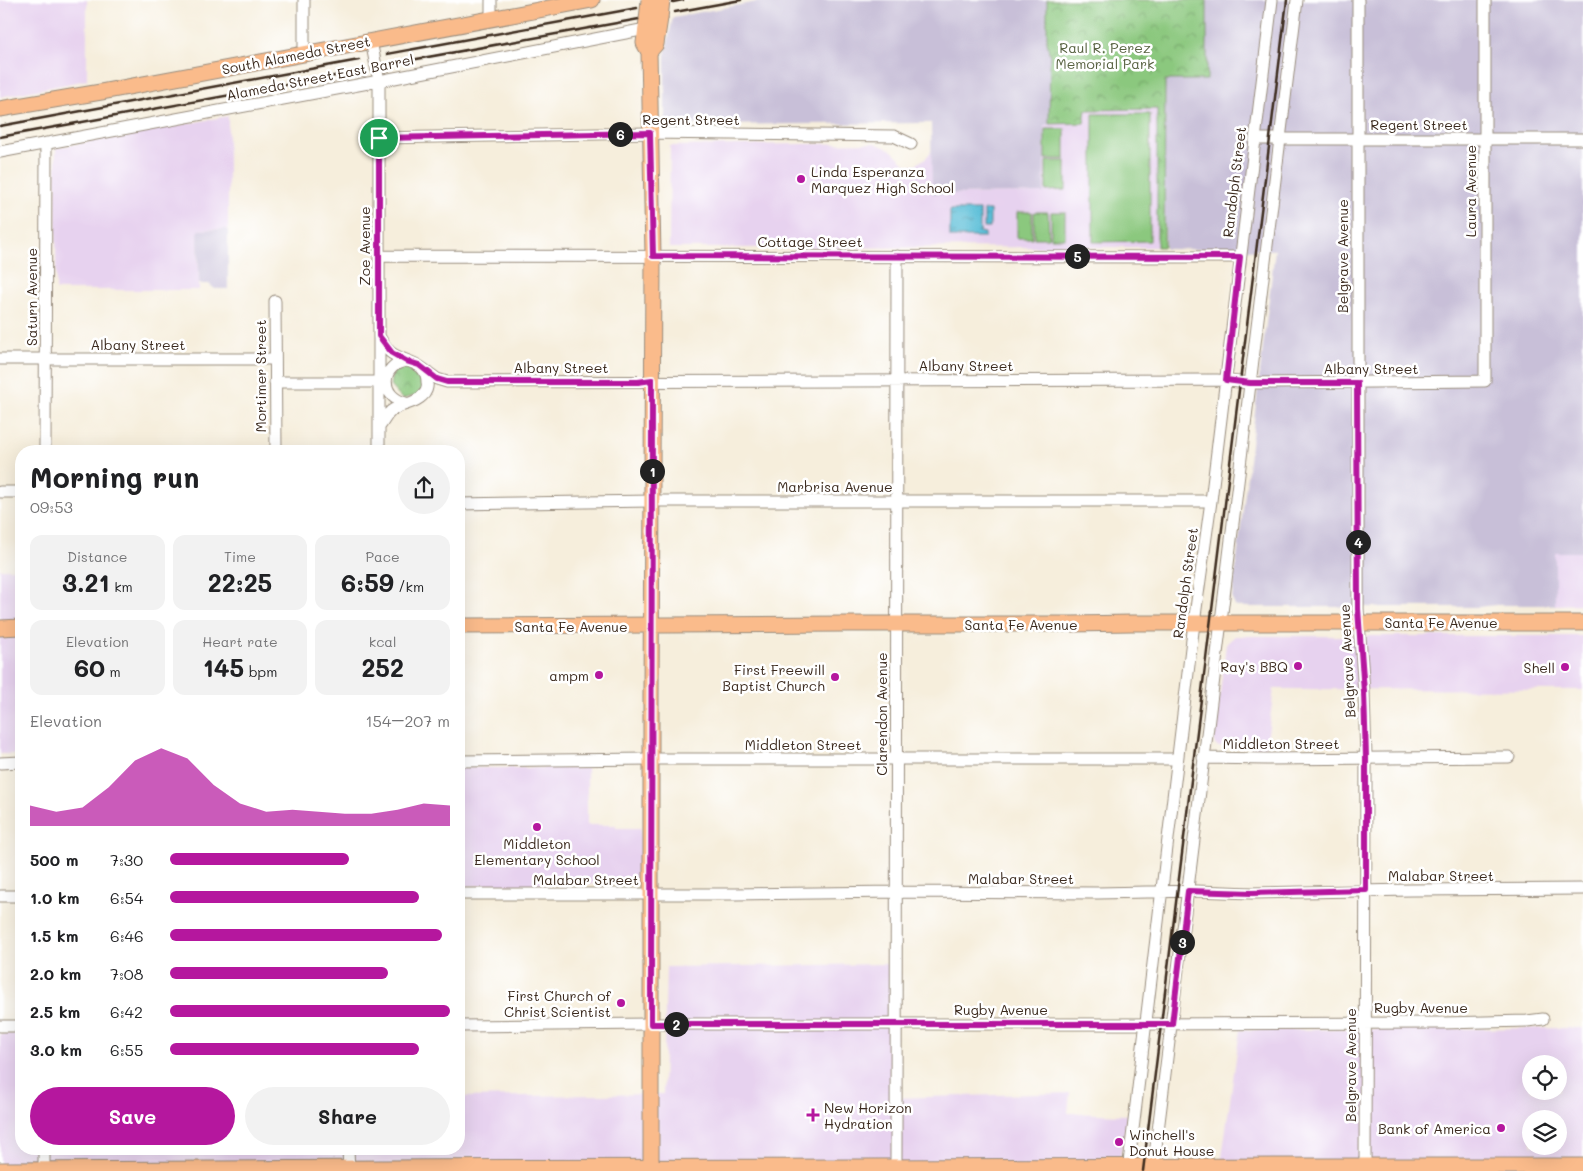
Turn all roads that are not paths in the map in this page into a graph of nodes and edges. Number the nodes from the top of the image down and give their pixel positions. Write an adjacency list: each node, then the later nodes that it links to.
1 (304, 0): 13 (street)
2 (491, 0): 10 (street)
3 (592, 0): 10 (main road, South Alameda Street)
4 (649, 0): 11 (main road, bridge)
5 (662, 0): 11 (main road, bridge)
6 (1272, 0): 18 (street, Randolph Street)
7 (1297, 0): 19 (street)
8 (1358, 0): 20 (street, Belgrave Avenue)
9 (1485, 0): 21 (street, Laura Avenue)
10 (491, 19): 12 (main road, South Alameda Street)
11 (651, 23): 14 (street, Alameda Street East Barrel); 16 (main road)
12 (371, 41): 13 (main road, South Alameda Street); 14 (street, Zoe Avenue)
13 (304, 54): 15 (main road, South Alameda Street)
14 (379, 81): 17 (street, Zoe Avenue); 23 (street, Alameda Street East Barrel)
15 (0, 109)
16 (650, 133): 17 (street, Regent Street); 24 (street, Regent Street); 27 (main road)
17 (379, 138): 26 (street, Zoe Avenue)
18 (1254, 139): 19 (street, Regent Street); 29 (street, Randolph Street)
19 (1280, 139): 20 (street, Regent Street); 44 (street)
20 (1357, 139): 21 (street, Regent Street); 45 (street, Belgrave Avenue)
21 (1485, 139): 22 (street, Regent Street); 43 (street, Laura Avenue)
22 (1583, 139)
23 (46, 144): 25 (street, Alameda Street East Barrel); 32 (street, Saturn Avenue)
24 (911, 144)
25 (0, 152)
26 (379, 256): 27 (street, Cottage Street); 31 (street, Zoe Avenue)
27 (653, 256): 28 (street, Cottage Street); 37 (main road)
28 (897, 256): 29 (street, Cottage Street); 38 (street, Clarendon Avenue)
29 (1240, 257): 39 (street, Randolph Street)
30 (275, 301): 33 (street, Mortimer Street)
31 (379, 336): 35 (street, Albany Street); 41 (street, Zoe Avenue)
32 (45, 359): 33 (street, Albany Street); 34 (street, Albany Street); 49 (street, Saturn Avenue)
33 (275, 359): 40 (street, Mortimer Street)
34 (0, 360)
35 (406, 361): 36 (street, Albany Street); 41 (street)
36 (422, 368): 42 (street, Albany Street); 46 (street)
37 (652, 380): 38 (street, Albany Street); 42 (street, Albany Street); 55 (main road)
38 (897, 380): 39 (street, Albany Street); 54 (street, Clarendon Avenue)
39 (1226, 380): 44 (street, Albany Street); 56 (street, Randolph Street)
40 (275, 382): 41 (street); 50 (street, Mortimer Street)
41 (382, 382): 47 (street); 48 (street, Zoe Avenue)
42 (447, 382): 46 (street, Albany Street)
43 (1485, 382): 45 (street, Albany Street)
44 (1250, 383): 45 (street, Albany Street); 62 (street)
45 (1357, 383): 58 (street, Belgrave Avenue)
46 (422, 396): 47 (street, Albany Street)
47 (406, 403): 48 (street, Albany Street)
48 (379, 427): 51 (street, Zoe Avenue)
49 (45, 445)
50 (276, 445)
51 (379, 445)
52 (0, 492): 53 (street)
53 (15, 492)
54 (896, 500): 55 (street, Marbrisa Avenue); 56 (street, Marbrisa Avenue); 61 (street, Clarendon Avenue)
55 (652, 501): 57 (street, Marbrisa Avenue); 63 (main road)
56 (1211, 501): 59 (street, Randolph Street)
57 (465, 504)
58 (1359, 622): 60 (main road, Santa Fe Avenue); 62 (main road, Santa Fe Avenue); 69 (street, Belgrave Avenue)
59 (1194, 623): 61 (main road, Santa Fe Avenue); 62 (main road, Santa Fe Avenue); 72 (street, Randolph Street)
60 (1583, 623)
61 (896, 624): 63 (main road, Santa Fe Avenue); 71 (street, Clarendon Avenue)
62 (1221, 624): 68 (street)
63 (651, 625): 64 (main road, Santa Fe Avenue); 70 (main road)
64 (465, 626)
65 (15, 627): 66 (main road)
66 (0, 628)
67 (1509, 757): 69 (street, Middleton Street)
68 (1203, 758): 69 (street, Middleton Street); 79 (street)
69 (1366, 758): 77 (street, Belgrave Avenue)
70 (651, 759): 71 (street, Middleton Street); 73 (street, Middleton Street); 82 (main road)
71 (896, 760): 72 (street, Middleton Street); 80 (street, Clarendon Avenue)
72 (1177, 760): 78 (street, Randolph Street)
73 (465, 761)
74 (15, 762): 75 (street)
75 (0, 763)
76 (1583, 889): 77 (street, Malabar Street)
77 (1366, 890): 79 (street, Malabar Street); 86 (street, Belgrave Avenue)
78 (1161, 891): 79 (street, Malabar Street); 80 (street, Malabar Street); 89 (street, Randolph Street)
79 (1188, 891): 90 (street)
80 (896, 892): 82 (street, Malabar Street); 88 (street, Clarendon Avenue)
81 (465, 894): 82 (street, Malabar Street)
82 (651, 894): 87 (main road)
83 (0, 896): 84 (street)
84 (15, 896)
85 (1543, 1019): 86 (street, Rugby Avenue)
86 (1366, 1022): 90 (street, Rugby Avenue); 99 (street, Belgrave Avenue)
87 (651, 1024): 88 (street, Rugby Avenue); 93 (street, Rugby Avenue); 101 (main road)
88 (896, 1024): 89 (street, Rugby Avenue); 102 (street, Clarendon Avenue)
89 (1145, 1024): 90 (street, Rugby Avenue); 97 (street, Randolph Street)
90 (1172, 1024): 98 (street)
91 (0, 1026): 92 (street)
92 (15, 1026)
93 (465, 1026)
94 (44, 1155): 105 (street)
95 (348, 1155): 100 (street)
96 (1583, 1166): 99 (main road)
97 (1128, 1168): 98 (main road); 103 (main road)
98 (1153, 1168): 99 (main road)
99 (1365, 1168)
100 (348, 1169): 101 (main road); 105 (main road)
101 (651, 1169): 102 (main road)
102 (896, 1169): 103 (main road)
103 (995, 1169)
104 (0, 1170): 105 (main road)
105 (44, 1170)

